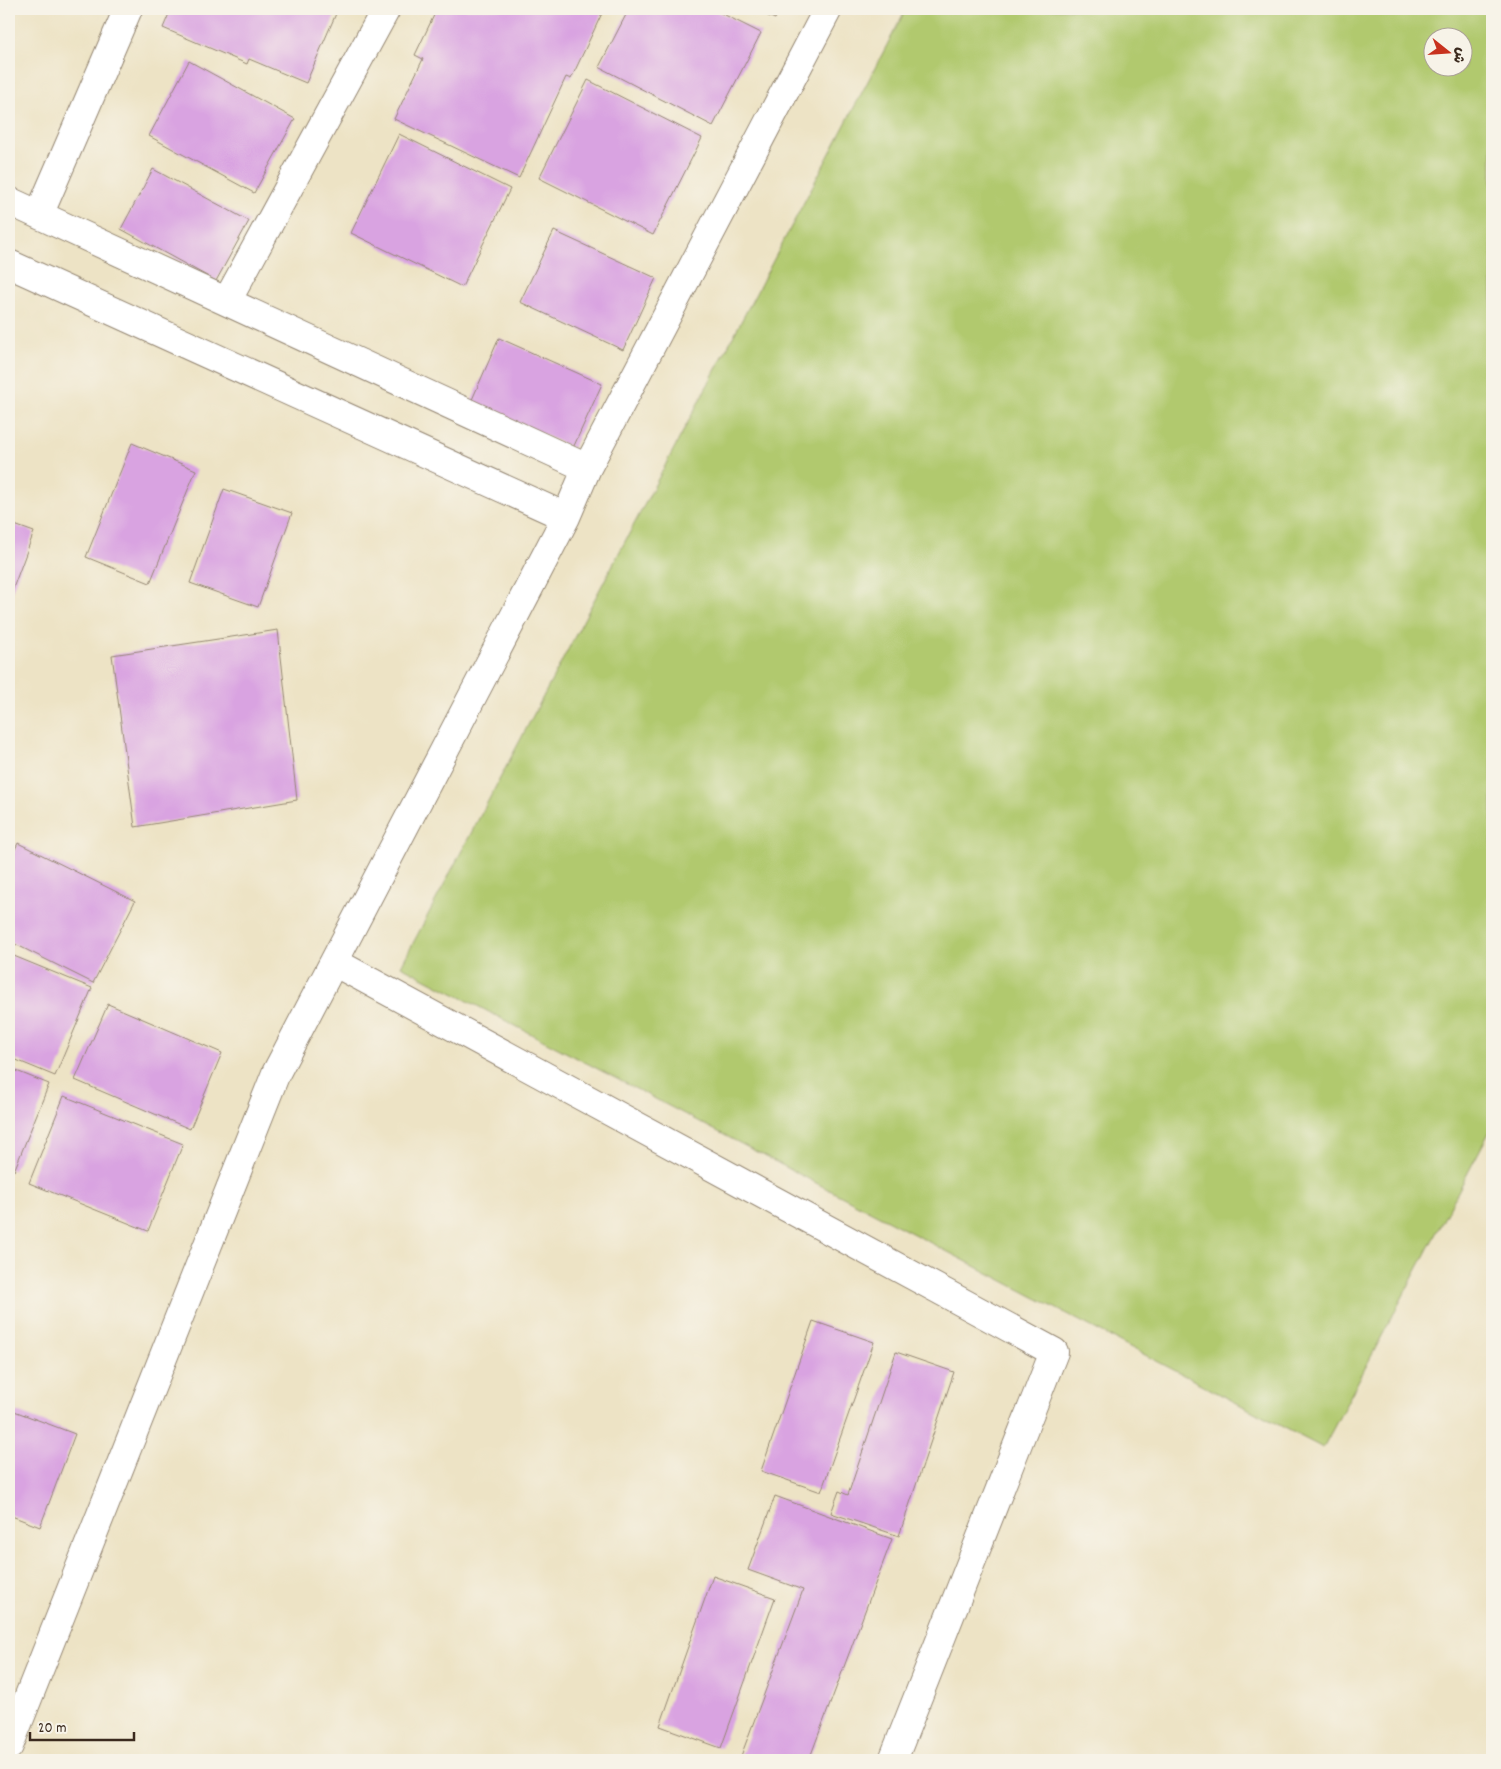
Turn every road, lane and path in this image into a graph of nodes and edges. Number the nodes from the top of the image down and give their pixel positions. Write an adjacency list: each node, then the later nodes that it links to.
1 (128, 9): 5 (street)
2 (386, 9): 7 (street)
3 (828, 9): 8 (street)
4 (9, 201): 5 (street)
5 (39, 215): 7 (street)
6 (9, 264): 9 (street)
7 (227, 302): 8 (street)
8 (587, 468): 9 (street)
9 (566, 517): 10 (street)
10 (334, 962): 11 (street); 12 (street)
11 (10, 1738)
12 (893, 1760)

